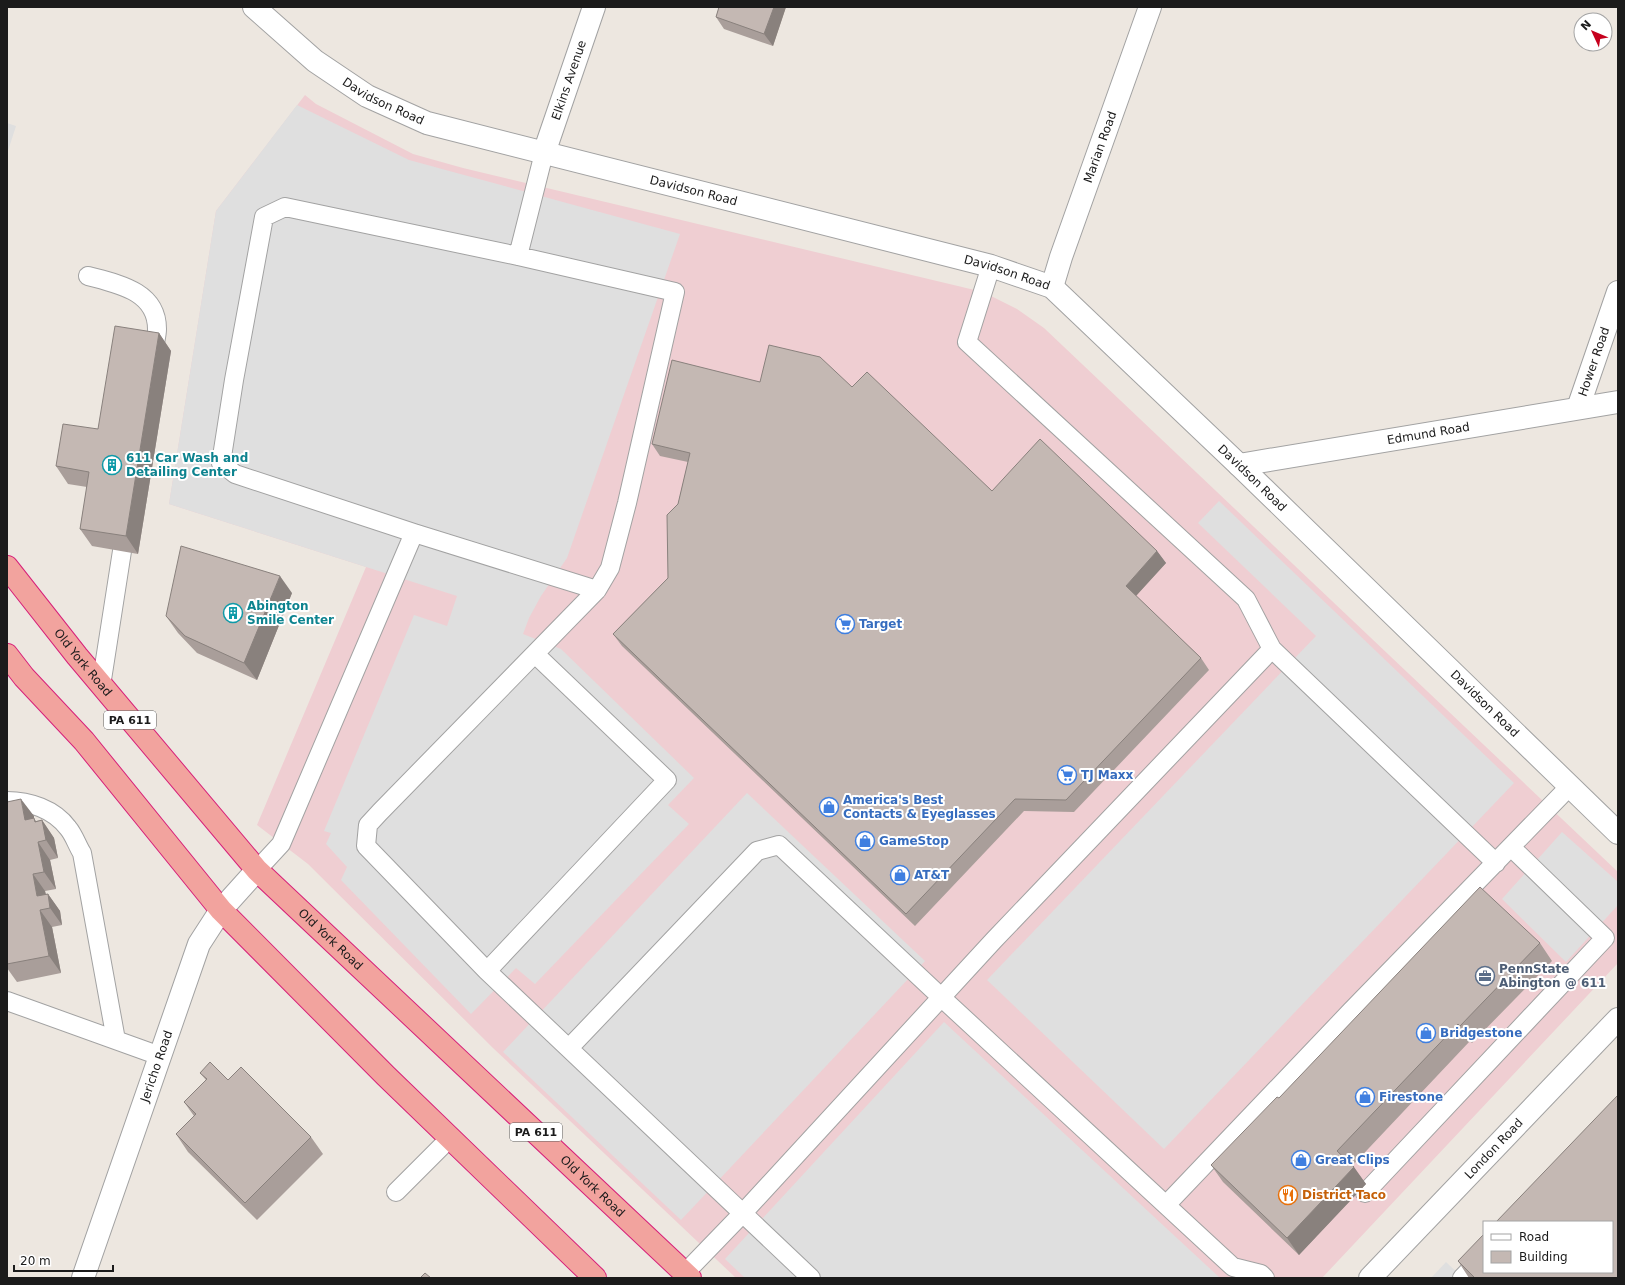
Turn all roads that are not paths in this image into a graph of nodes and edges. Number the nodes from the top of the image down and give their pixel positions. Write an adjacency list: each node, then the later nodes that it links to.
1 (254, 7): 4 (street, Davidson Road)
2 (594, 7): 4 (street, Elkins Avenue)
3 (1150, 7): 8 (street, Marian Road)
4 (544, 153): 5 (lane); 6 (street, Davidson Road)
5 (518, 256): 14 (lane); 17 (lane)
6 (991, 266): 8 (street, Davidson Road); 18 (lane)
7 (88, 276): 10 (lane)
8 (1052, 287): 13 (street, Davidson Road)
9 (1618, 292): 12 (street, Hower Road)
10 (154, 348)
11 (1618, 402): 12 (street, Edmund Road)
12 (1578, 408): 13 (street, Edmund Road)
13 (1239, 465): 22 (street, Davidson Road)
14 (414, 533): 17 (lane); 27 (lane)
15 (122, 551): 21 (lane)
16 (7, 567): 21 (highway, Old York Road / PA 611)
17 (597, 590): 19 (lane)
18 (1272, 650): 26 (lane); 30 (lane)
19 (535, 654): 29 (lane); 29 (lane)
20 (7, 655): 28 (highway)
21 (101, 686): 27 (highway, Old York Road / PA 611)
22 (1570, 786): 24 (street, Davidson Road); 25 (lane)
23 (7, 802): 33 (lane)
24 (1618, 833)
25 (1511, 847): 26 (lane); 38 (lane)
26 (1496, 863): 39 (lane)
27 (257, 870): 28 (street, Jericho Road); 43 (highway, Old York Road / PA 611)
28 (221, 910): 35 (street, Jericho Road); 36 (highway)
29 (486, 971): 34 (lane)
30 (942, 998): 34 (lane); 39 (lane); 40 (lane)
31 (7, 1001): 33 (lane)
32 (1618, 1019): 48 (street, London Road)
33 (116, 1040): 35 (lane)
34 (569, 1048): 40 (lane)
35 (160, 1056): 44 (street, Jericho Road)
36 (450, 1138): 37 (lane); 45 (highway)
37 (396, 1192)
38 (1365, 1193)
39 (1166, 1205): 42 (lane)
40 (742, 1214): 43 (lane); 46 (lane)
41 (1483, 1256): 49 (lane)
42 (1228, 1272): 47 (lane)
43 (686, 1276)
44 (83, 1278)
45 (595, 1278)
46 (811, 1278)
47 (1265, 1278)
48 (1370, 1278)
49 (1462, 1278)

